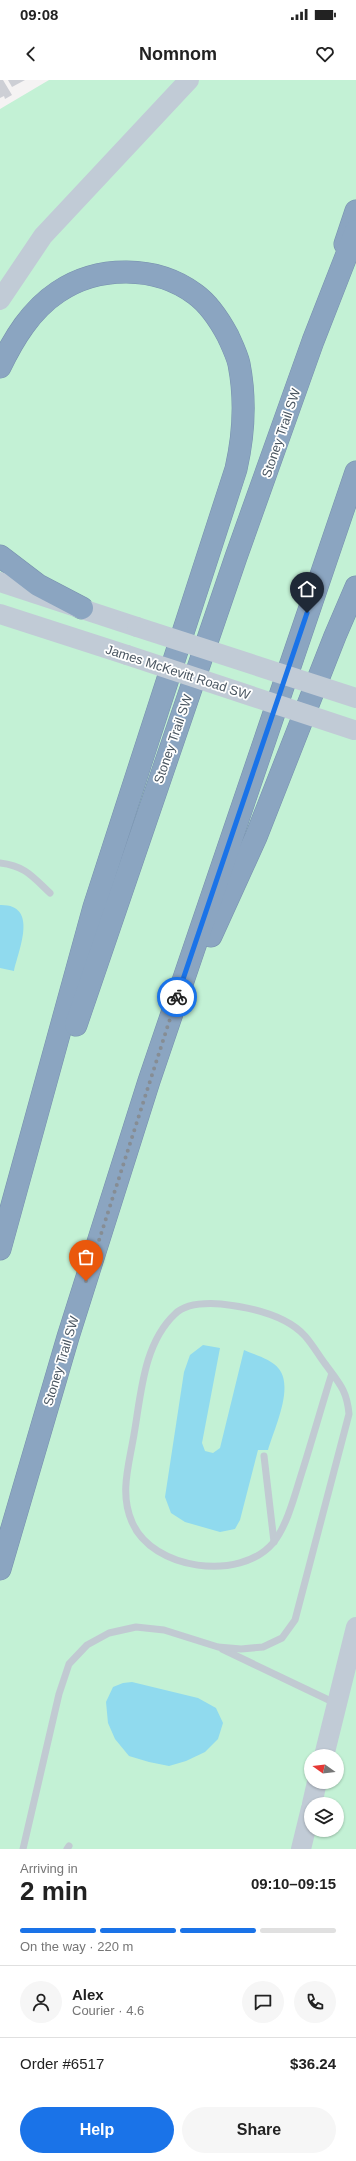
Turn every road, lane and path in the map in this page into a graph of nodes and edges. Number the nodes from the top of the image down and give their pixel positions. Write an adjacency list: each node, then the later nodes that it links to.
1 (189, 80): 4 (main road)
2 (356, 211): 5 (highway)
3 (356, 231): 5 (highway, Stoney Trail SW)
4 (0, 300)
5 (313, 341): 18 (highway, Stoney Trail SW)
6 (0, 367): 18 (highway)
7 (356, 472): 17 (highway, Stoney Trail SW)
8 (0, 556): 11 (highway)
9 (0, 582): 11 (main road)
10 (356, 587): 17 (highway)
11 (82, 608): 13 (main road, bridge)
12 (0, 614): 14 (main road, James McKevitt Road SW, bridge)
13 (356, 698)
14 (355, 730)
15 (0, 863): 16 (lane)
16 (50, 893)
17 (149, 1081): 22 (highway, Stoney Trail SW)
18 (0, 1250)
19 (332, 1373): 21 (lane); 21 (lane); 24 (lane)
20 (264, 1456): 21 (lane)
21 (274, 1542)
22 (0, 1569)
23 (356, 1627): 25 (main road)
24 (218, 1647): 25 (lane); 28 (lane)
25 (337, 1704): 26 (main road)
26 (326, 1749)
27 (304, 1837): 29 (main road)
28 (23, 1849)
29 (301, 1849)

